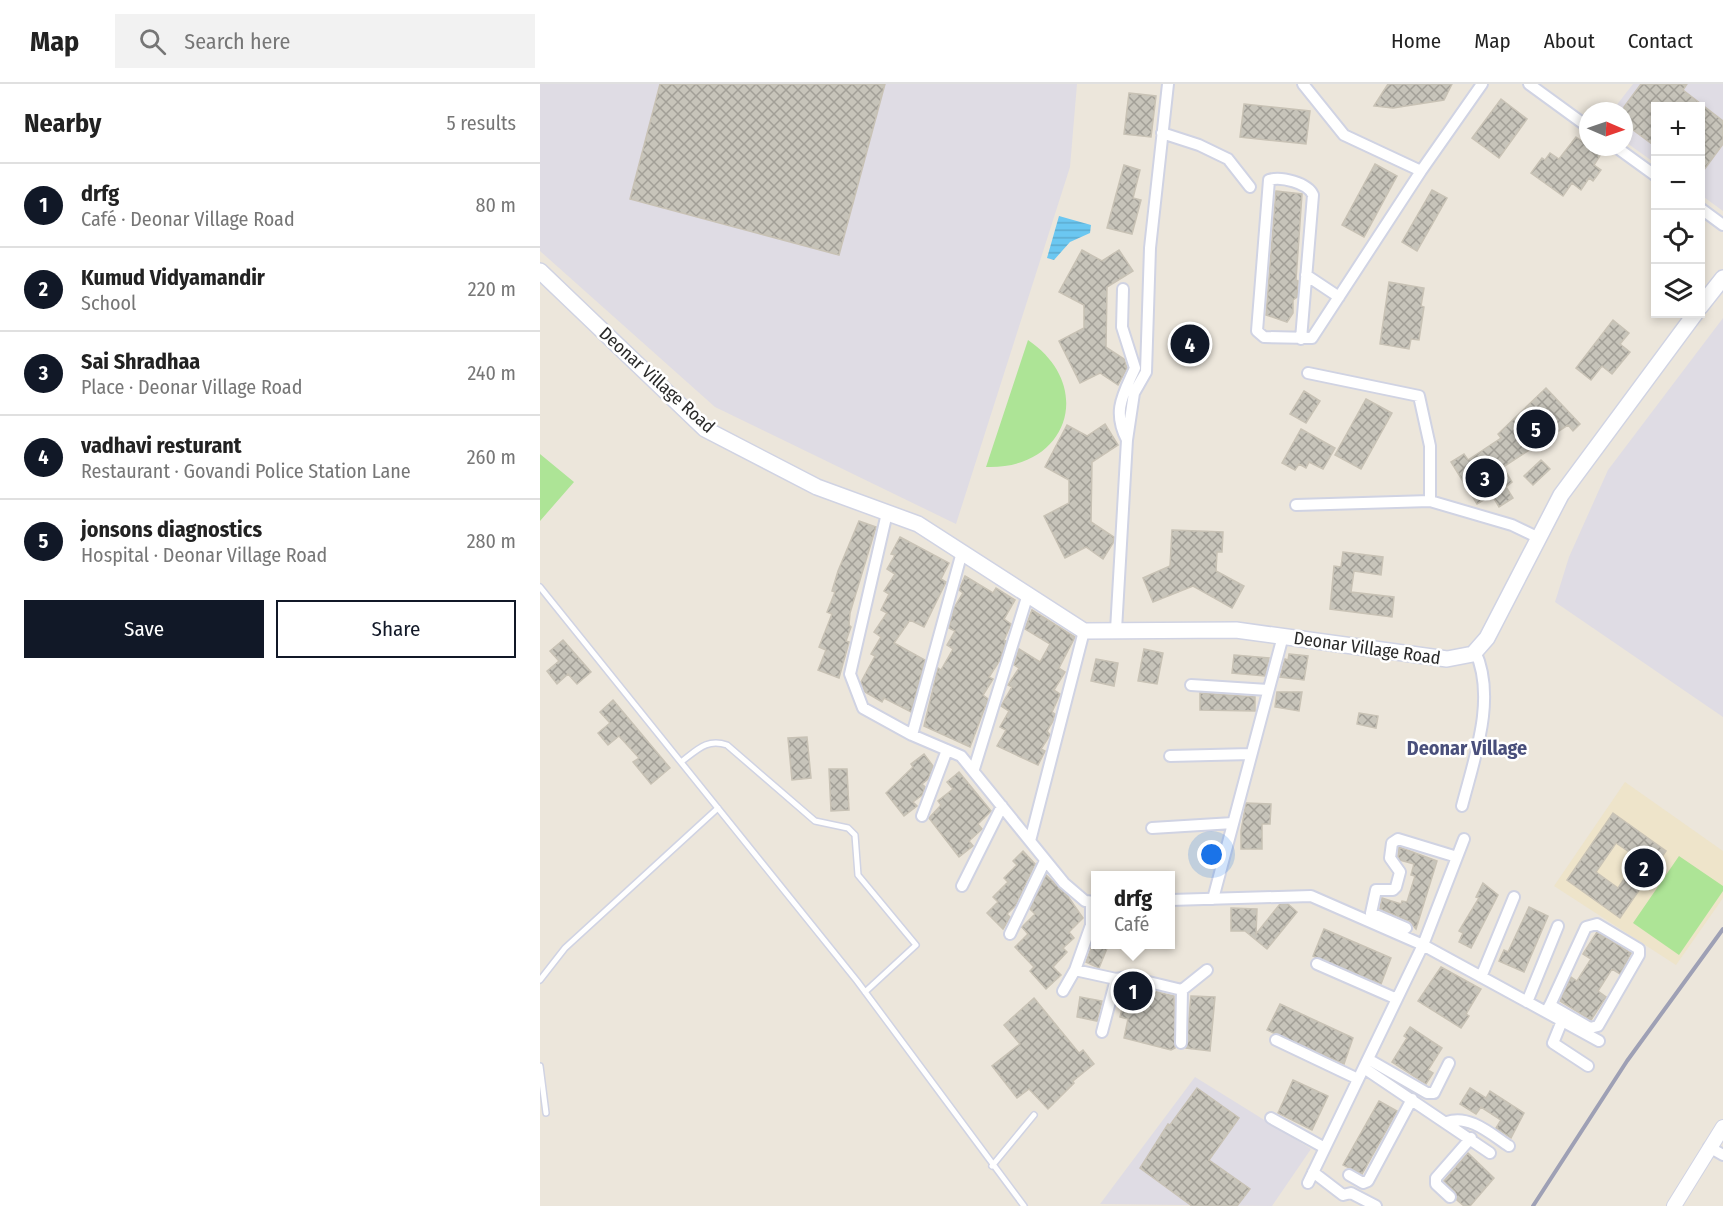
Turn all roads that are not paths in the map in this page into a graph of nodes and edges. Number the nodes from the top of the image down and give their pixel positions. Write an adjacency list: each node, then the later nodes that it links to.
1 (1168, 84): 6 (street)
2 (1303, 84): 8 (street)
3 (1482, 84): 8 (street)
4 (1529, 84): 5 (street)
5 (1579, 120)
6 (1162, 133): 10 (street); 22 (street)
7 (1628, 156): 9 (street)
8 (1421, 171): 17 (street)
9 (1651, 172)
10 (1250, 187)
11 (1704, 210): 12 (street)
12 (1723, 225)
13 (540, 271): 25 (main road, Deonar Village Road)
14 (1306, 275): 17 (street); 20 (street); 20 (street)
15 (1723, 279): 18 (main road)
16 (1123, 289): 22 (street)
17 (1339, 297): 20 (street)
18 (1705, 302)
19 (1692, 318): 26 (main road)
20 (1301, 339)
21 (1308, 373): 23 (street)
22 (1127, 440): 30 (street)
23 (1430, 501): 24 (street); 26 (street)
24 (1296, 505)
25 (886, 513): 27 (main road, Deonar Village Road); 36 (street)
26 (1537, 537): 33 (main road)
27 (962, 552): 29 (main road, Deonar Village Road); 36 (street)
28 (540, 587): 40 (lane)
29 (1028, 594): 31 (main road, Deonar Village Road); 41 (street)
30 (1116, 630): 31 (main road, Deonar Village Road); 32 (main road, Deonar Village Road)
31 (1084, 631): 49 (street)
32 (1283, 636): 33 (main road, Deonar Village Road); 35 (street)
33 (1475, 651): 43 (street)
34 (1191, 685): 35 (street)
35 (1268, 690): 38 (street)
36 (912, 735): 37 (street)
37 (947, 750): 41 (street); 45 (street)
38 (1251, 754): 39 (street); 46 (street)
39 (1170, 756)
40 (681, 762): 44 (lane); 70 (lane)
41 (974, 769): 42 (street)
42 (1002, 806): 49 (street); 52 (street)
43 (1462, 806)
44 (718, 808): 67 (lane); 70 (lane)
45 (922, 816)
46 (1233, 823): 47 (street); 54 (street)
47 (1152, 828)
48 (1464, 839): 50 (street)
49 (1030, 842): 51 (street)
50 (1456, 857): 59 (street); 61 (street)
51 (1045, 861): 56 (street); 60 (street)
52 (962, 886)
53 (1514, 897): 65 (street)
54 (1213, 899): 55 (street); 61 (street)
55 (1175, 900)
56 (1091, 902)
57 (1091, 925): 63 (street)
58 (1558, 926): 72 (street)
59 (1406, 928)
60 (1010, 934)
61 (1423, 945): 65 (street); 71 (street)
62 (1317, 964): 71 (street)
63 (1075, 970): 66 (street); 69 (street)
64 (1207, 970): 68 (street)
65 (1481, 976): 72 (street)
66 (1116, 979): 68 (street); 75 (street)
67 (540, 980)
68 (1182, 990): 78 (street)
69 (1063, 991)
70 (865, 992): 96 (lane)
71 (1397, 999): 80 (street)
72 (1527, 1002): 73 (street)
73 (1548, 1009): 73 (street); 74 (street)
74 (1562, 1021): 77 (street); 82 (street)
75 (1102, 1032)
76 (1276, 1040): 83 (street)
77 (1599, 1041)
78 (1182, 1043)
79 (1449, 1063): 80 (street)
80 (1366, 1064): 83 (street); 84 (street)
81 (540, 1066): 85 (lane)
82 (1588, 1066)
83 (1358, 1079): 93 (street)
84 (1412, 1099): 88 (street); 98 (street)
85 (546, 1113)
86 (1034, 1115): 96 (lane)
87 (1271, 1118): 93 (street)
88 (1447, 1122): 90 (street); 91 (street)
89 (1723, 1127): 92 (street)
90 (1471, 1138): 94 (street); 101 (street)
91 (1509, 1146)
92 (1709, 1147): 95 (street); 102 (street)
93 (1325, 1148): 97 (street)
94 (1490, 1153)
95 (1723, 1155)
96 (992, 1166): 103 (lane)
97 (1313, 1172): 99 (street); 100 (street)
98 (1349, 1175)
99 (1308, 1183)
100 (1343, 1194): 104 (street); 105 (street)
101 (1450, 1197)
102 (1679, 1203)
103 (1024, 1206)
104 (1340, 1206)
105 (1376, 1206)

